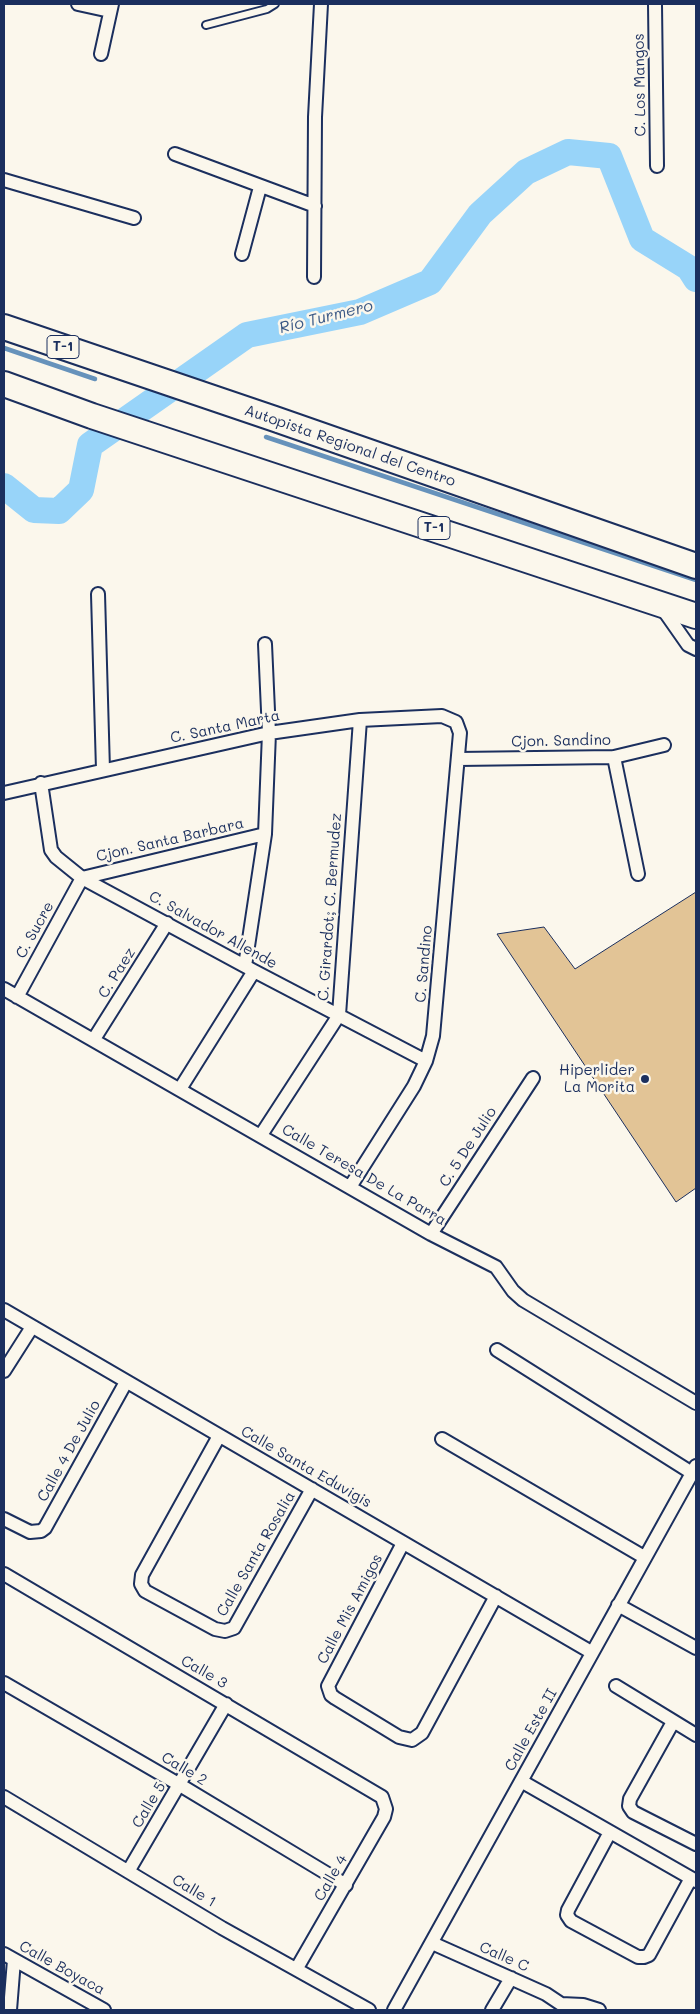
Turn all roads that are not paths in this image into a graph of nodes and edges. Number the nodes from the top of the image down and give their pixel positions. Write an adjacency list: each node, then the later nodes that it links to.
1 (78, 4): 5 (street)
2 (275, 4): 6 (lane)
3 (320, 4): 12 (street)
4 (655, 4): 9 (street, C. Los Mangos)
5 (111, 8): 7 (street)
6 (206, 25)
7 (101, 54)
8 (175, 154): 11 (street)
9 (657, 166)
10 (4, 180): 13 (street)
11 (260, 187): 12 (street); 14 (street)
12 (315, 206): 15 (street)
13 (134, 218)
14 (242, 254)
15 (314, 277)
16 (4, 327): 18 (highway, Autopista Regional del Centro / T-1)
17 (4, 384): 20 (highway, T-1)
18 (696, 566)
19 (98, 594): 30 (street)
20 (659, 603): 21 (highway, T-1); 23 (street)
21 (696, 616)
22 (265, 644): 26 (street)
23 (696, 648)
24 (360, 720): 25 (street, C. Santa Marta); 26 (street, C. Santa Marta); 40 (street, C. Girardot; C. Bermudez)
25 (456, 722): 29 (street, C. Sandino)
26 (269, 733): 30 (street, C. Santa Marta); 33 (street)
27 (664, 745): 28 (street, Cjon. Sandino)
28 (614, 757): 29 (street, Cjon. Sandino); 34 (street)
29 (458, 760): 42 (street, C. Sandino)
30 (103, 770): 31 (street, C. Santa Marta)
31 (41, 783): 32 (street, C. Santa Marta); 35 (street, C. Salvador Allende)
32 (4, 793)
33 (265, 834): 35 (street, Cjon. Santa Barbara); 37 (street)
34 (638, 874)
35 (82, 878): 36 (street, C. Salvador Allende); 39 (street, C. Sucre)
36 (167, 923): 37 (street, C. Salvador Allende); 41 (street, C. Paez)
37 (250, 969): 40 (street, C. Salvador Allende); 44 (street)
38 (4, 989): 39 (street, Calle Teresa De La Parra)
39 (17, 997): 41 (street, Calle Teresa De La Parra)
40 (339, 1015): 42 (street, C. Salvador Allende); 45 (street, C. Girardot; C. Bermudez)
41 (94, 1039): 44 (street, Calle Teresa De La Parra)
42 (426, 1061): 46 (street, C. Sandino)
43 (533, 1078): 47 (street, C. 5 De Julio)
44 (180, 1089): 45 (street, Calle Teresa De La Parra)
45 (261, 1135): 46 (street, Calle Teresa De La Parra)
46 (350, 1187): 47 (street, Calle Teresa De La Parra)
47 (431, 1234): 53 (street, Calle Teresa De La Parra)
48 (4, 1310): 49 (street, Calle Santa Eduvigis)
49 (32, 1327): 51 (street); 52 (street, Calle Santa Eduvigis)
50 (497, 1350): 56 (street)
51 (4, 1371)
52 (126, 1382): 54 (street, Calle Santa Eduvigis); 58 (street, Calle 4 De Julio)
53 (696, 1404)
54 (219, 1436): 57 (street, Calle Santa Eduvigis); 57 (street, Calle Santa Rosalia)
55 (442, 1439): 60 (street)
56 (694, 1470): 60 (street, Calle Este II)
57 (312, 1489): 59 (street, Calle Santa Eduvigis)
58 (4, 1519)
59 (403, 1543): 62 (street, Calle Santa Eduvigis); 62 (street, Calle Mis Amigos)
60 (644, 1557): 63 (street, Calle Este II)
61 (4, 1574): 68 (street, Calle 3)
62 (496, 1596): 65 (street, Calle Santa Eduvigis)
63 (618, 1605): 64 (street); 65 (street, Calle Este II)
64 (696, 1648)
65 (591, 1652): 71 (street, Calle Este II)
66 (4, 1683): 72 (street, Calle 2)
67 (616, 1686): 69 (street)
68 (226, 1704): 72 (street, Calle 5); 74 (street, Calle 3)
69 (673, 1722): 70 (street); 76 (street)
70 (696, 1735)
71 (521, 1781): 75 (street); 80 (street, Calle Este II)
72 (180, 1785): 77 (street, Calle 5); 79 (street, Calle 2)
73 (4, 1797): 77 (street, Calle 1)
74 (385, 1803): 79 (street, Calle 4)
75 (610, 1832): 78 (street); 78 (street)
76 (696, 1844)
77 (128, 1870): 82 (street, Calle 1)
78 (694, 1880)
79 (346, 1885): 82 (street, Calle 4)
80 (432, 1943): 83 (street, Calle C); 88 (street, Calle Este II)
81 (9, 1957): 85 (street); 86 (street, Calle Boyaca)
82 (297, 1968): 87 (street, Calle 1)
83 (511, 1978): 84 (street, Calle C); 89 (street)
84 (564, 2007): 90 (street, Calle C)
85 (10, 2010)
86 (104, 2010)
87 (369, 2010)
88 (394, 2010)
89 (492, 2010)
90 (599, 2010)

